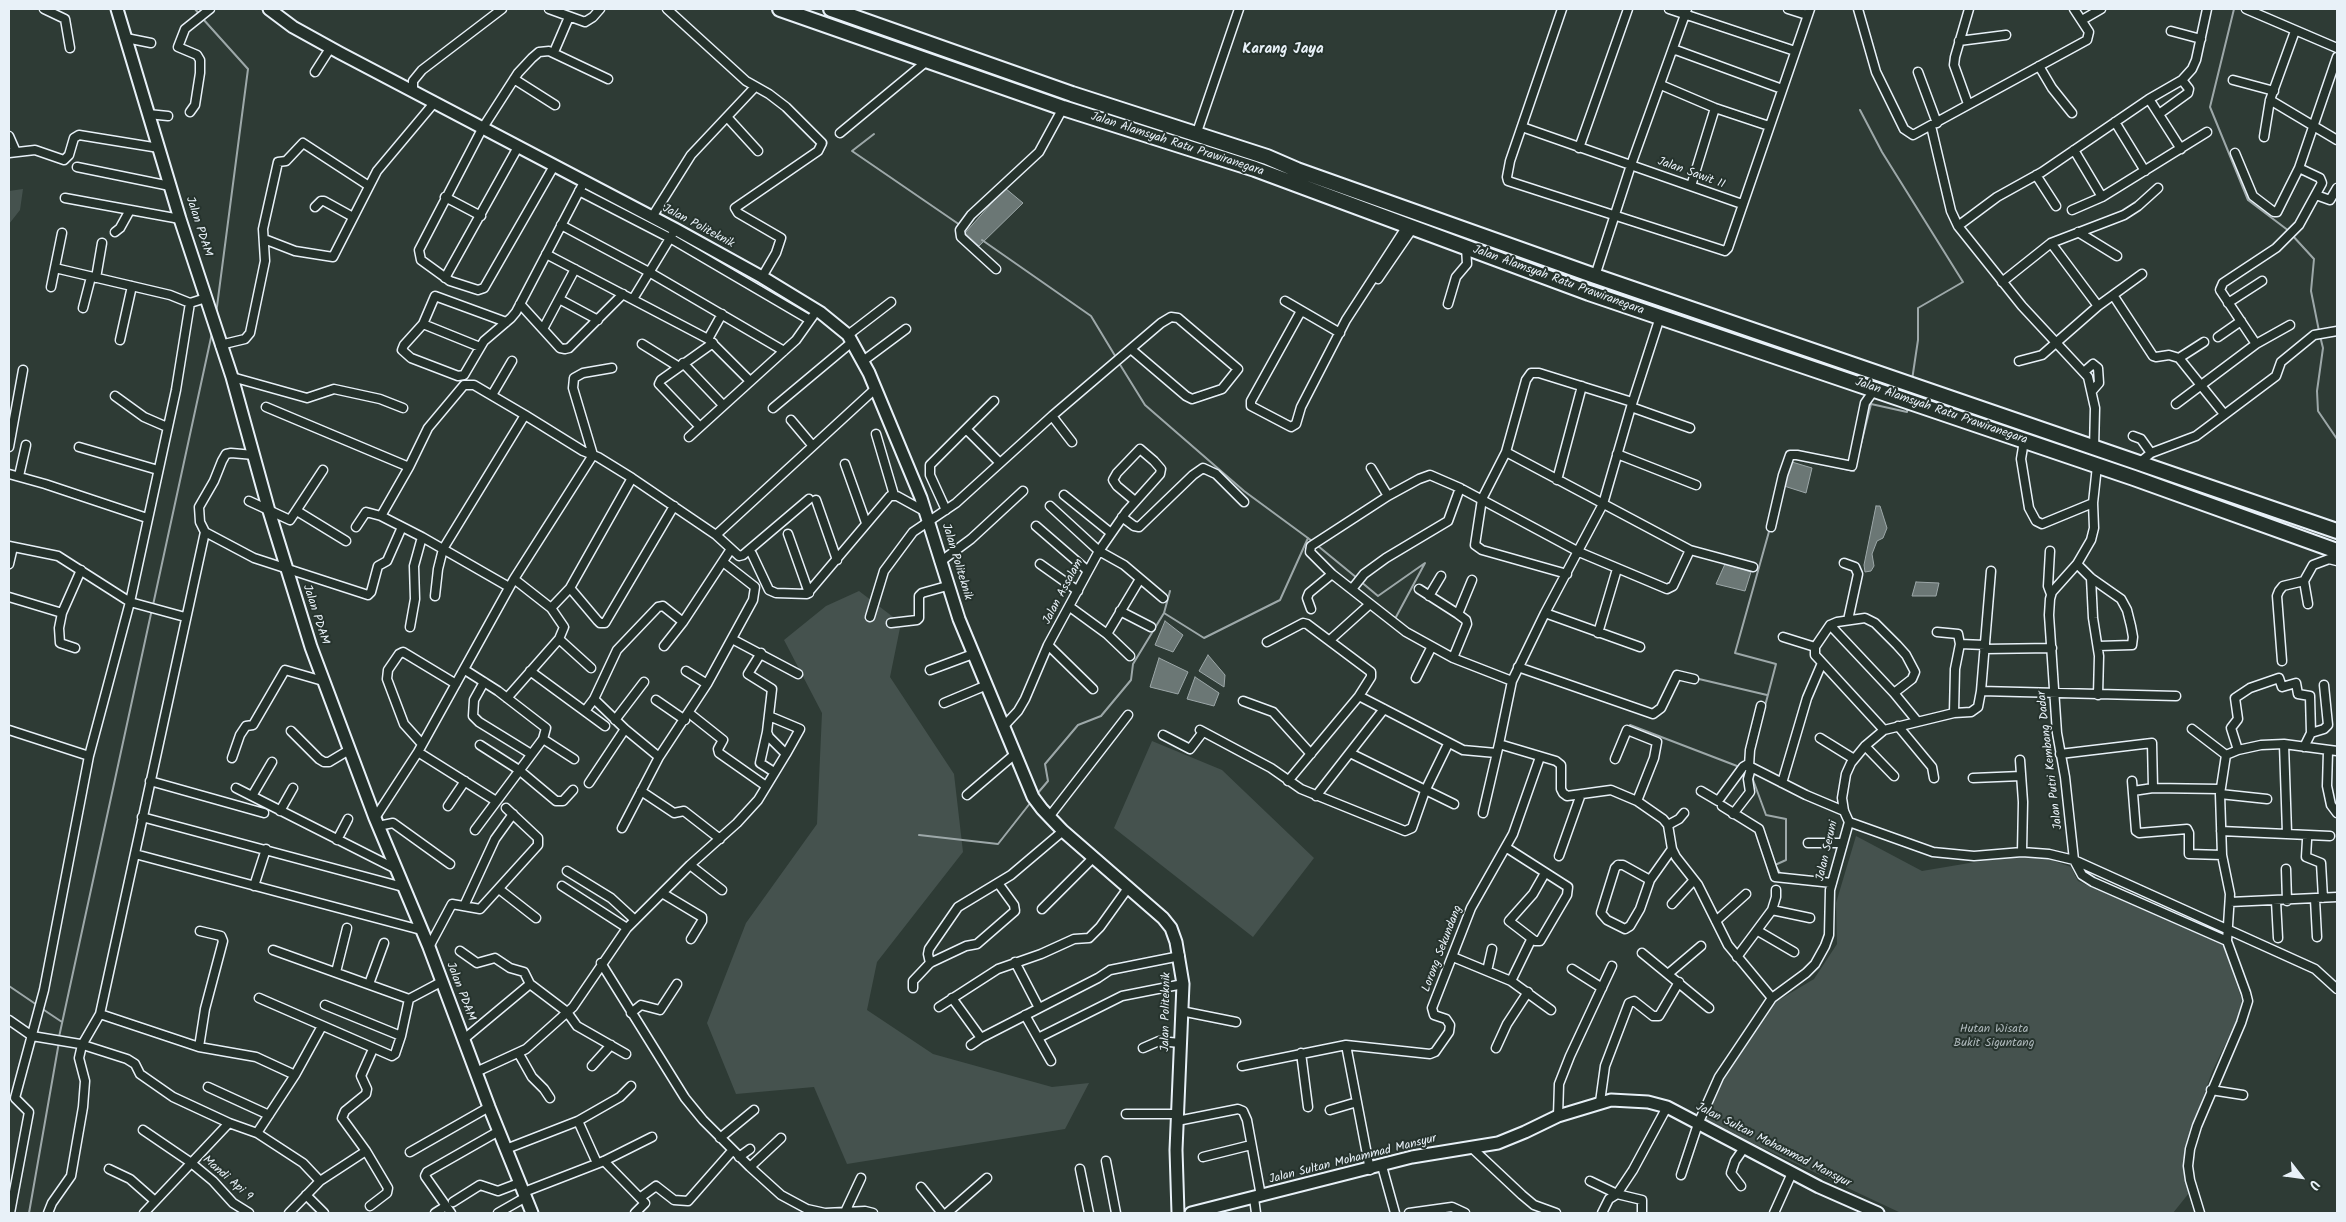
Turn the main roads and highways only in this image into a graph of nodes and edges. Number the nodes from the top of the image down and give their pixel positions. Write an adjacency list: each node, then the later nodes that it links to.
1 (780, 9): 4 (highway, Jalan Alamsyah Ratu Prawiranegara)
2 (831, 9): 3 (highway, Jalan Alamsyah Ratu Prawiranegara)
3 (869, 23): 4 (highway); 5 (highway, Jalan Alamsyah Ratu Prawiranegara)
4 (864, 38): 6 (highway, Jalan Alamsyah Ratu Prawiranegara)
5 (1428, 216): 6 (highway); 7 (highway, Jalan Alamsyah Ratu Prawiranegara)
6 (1414, 228): 8 (highway, Jalan Alamsyah Ratu Prawiranegara)
7 (2337, 531)
8 (2337, 552)

